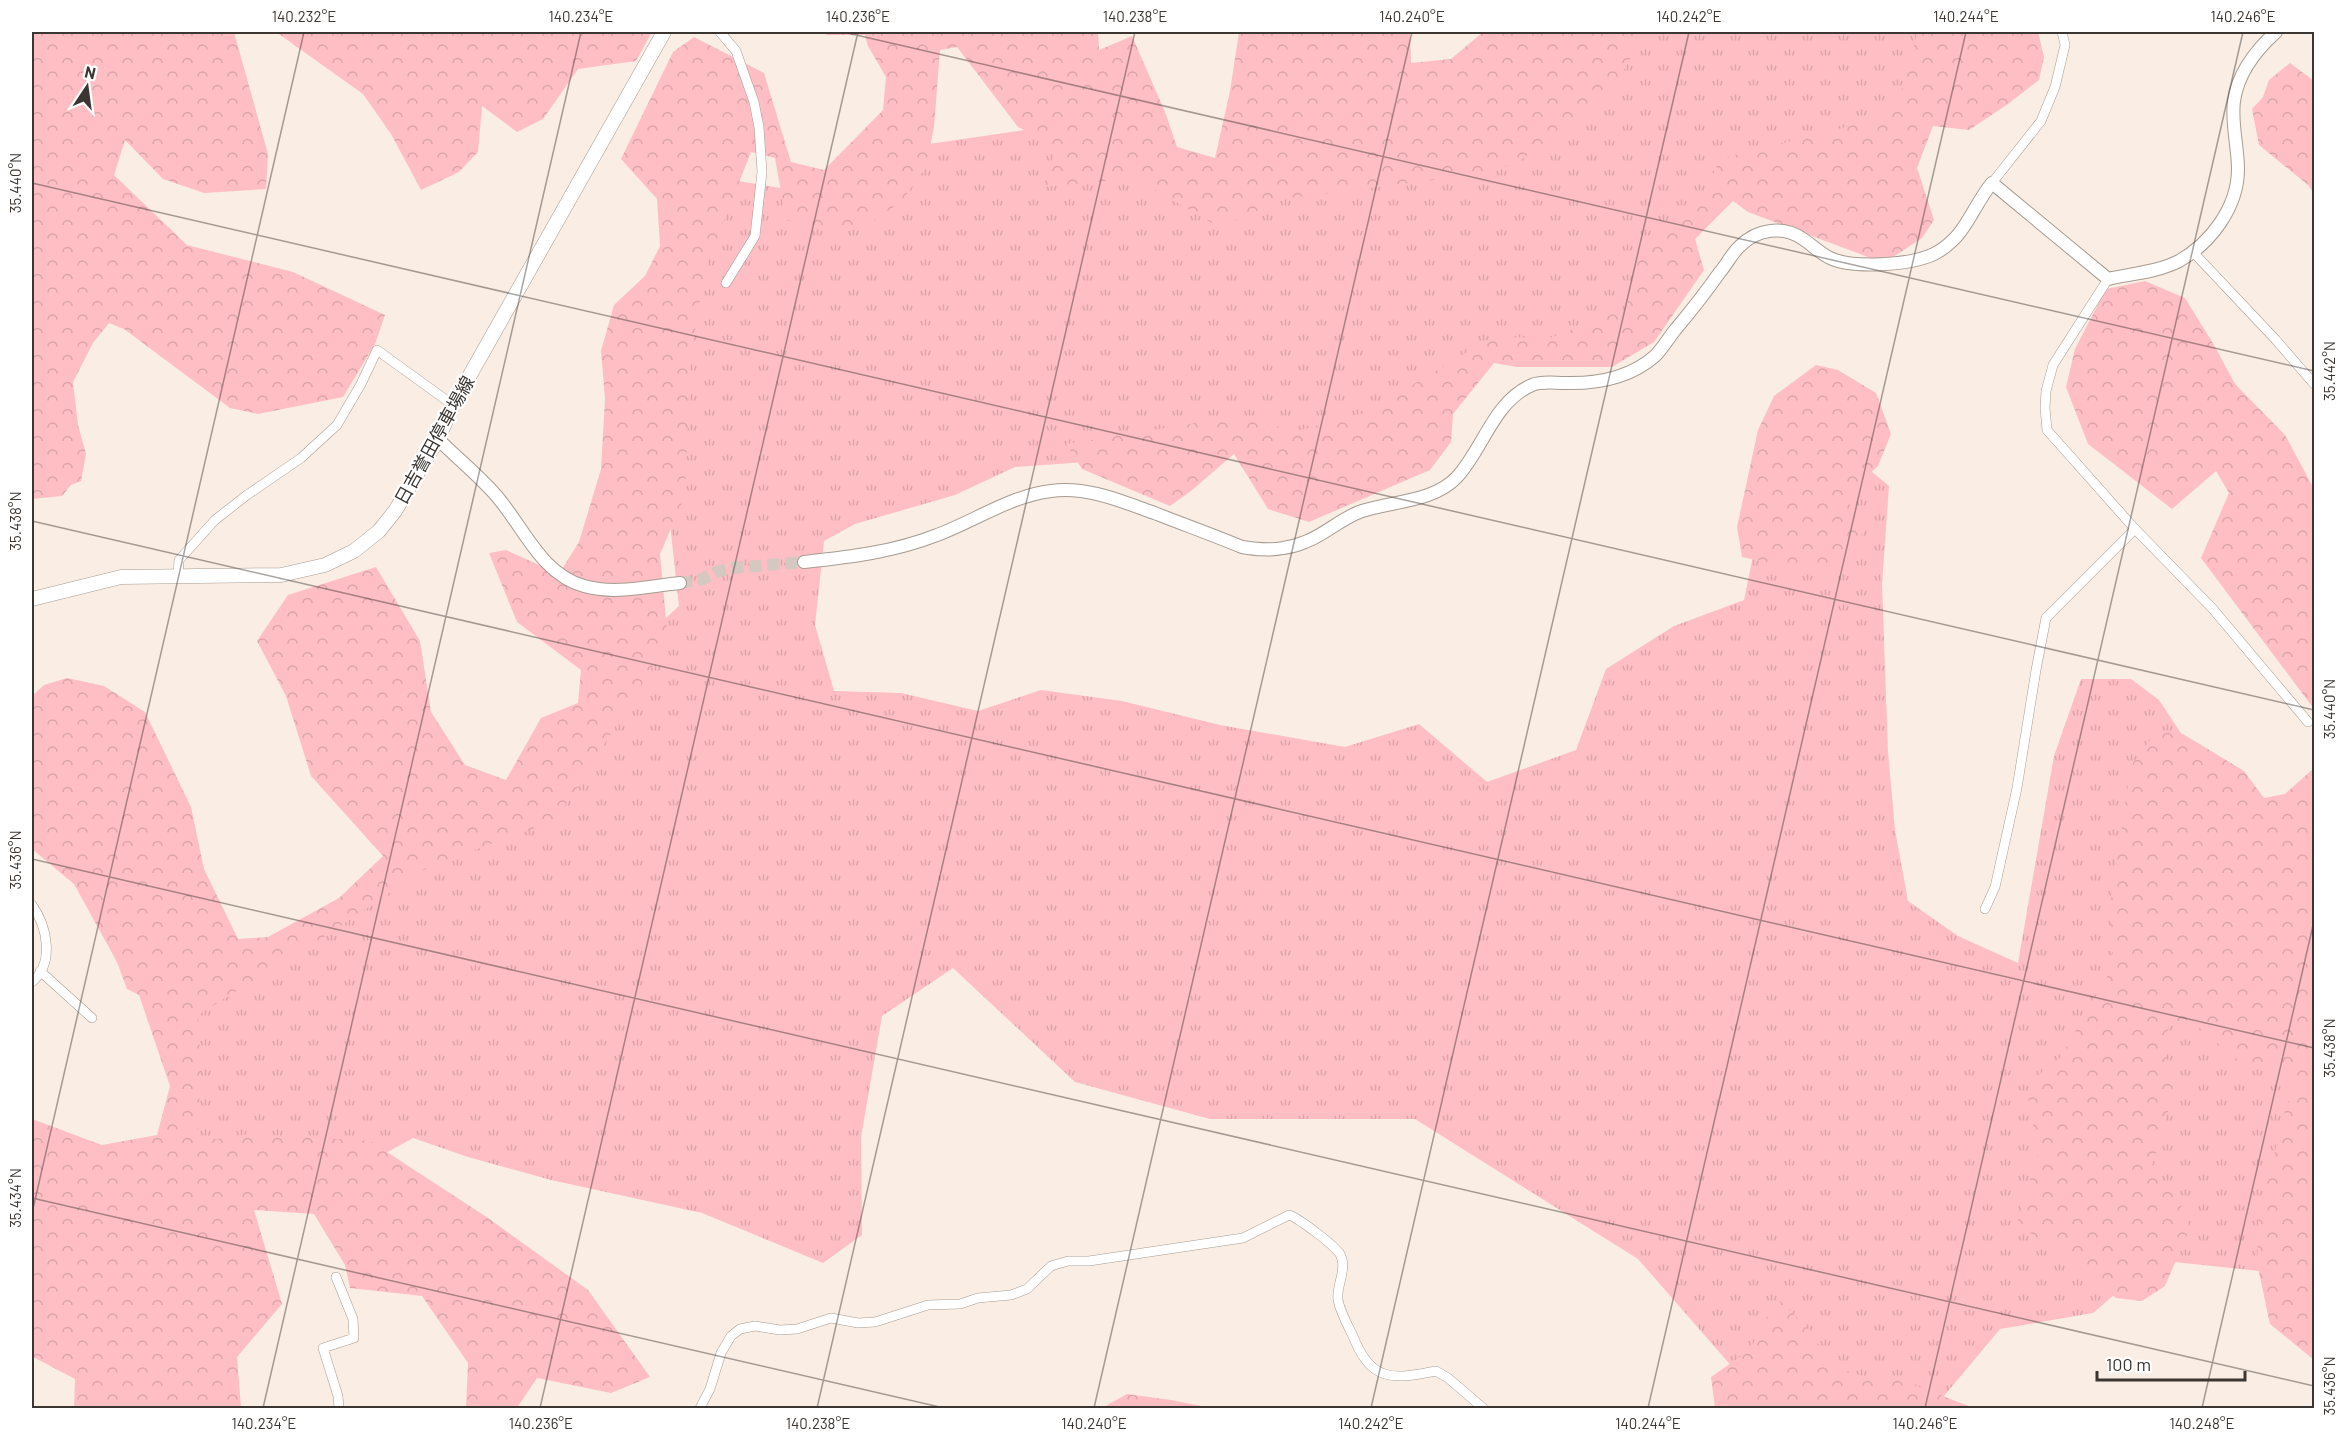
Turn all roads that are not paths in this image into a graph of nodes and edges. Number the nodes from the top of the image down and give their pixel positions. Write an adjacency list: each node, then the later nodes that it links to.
1 (664, 32): 10 (main road, 日吉誉田停車場線)
2 (720, 32): 8 (street)
3 (2062, 32): 5 (street)
4 (2276, 32): 6 (street)
5 (1992, 183): 7 (street); 13 (street)
6 (2192, 251): 7 (street); 9 (street)
7 (2108, 279): 12 (street)
8 (726, 283)
9 (2314, 384)
10 (453, 405): 11 (main road, 日吉誉田停車場線); 14 (street)
11 (438, 439): 14 (main road, 日吉誉田停車場線); 15 (street)
12 (2135, 529): 17 (street); 19 (street)
13 (804, 562)
14 (178, 576): 16 (main road, 日吉誉田停車場線)
15 (680, 583)
16 (32, 599)
17 (2308, 722)
18 (32, 905): 20 (street)
19 (1985, 909)
20 (40, 971): 21 (street); 22 (street)
21 (32, 982)
22 (92, 1018)
23 (336, 1276): 24 (street)
24 (339, 1408)
25 (700, 1408): 26 (street)
26 (1483, 1408)

